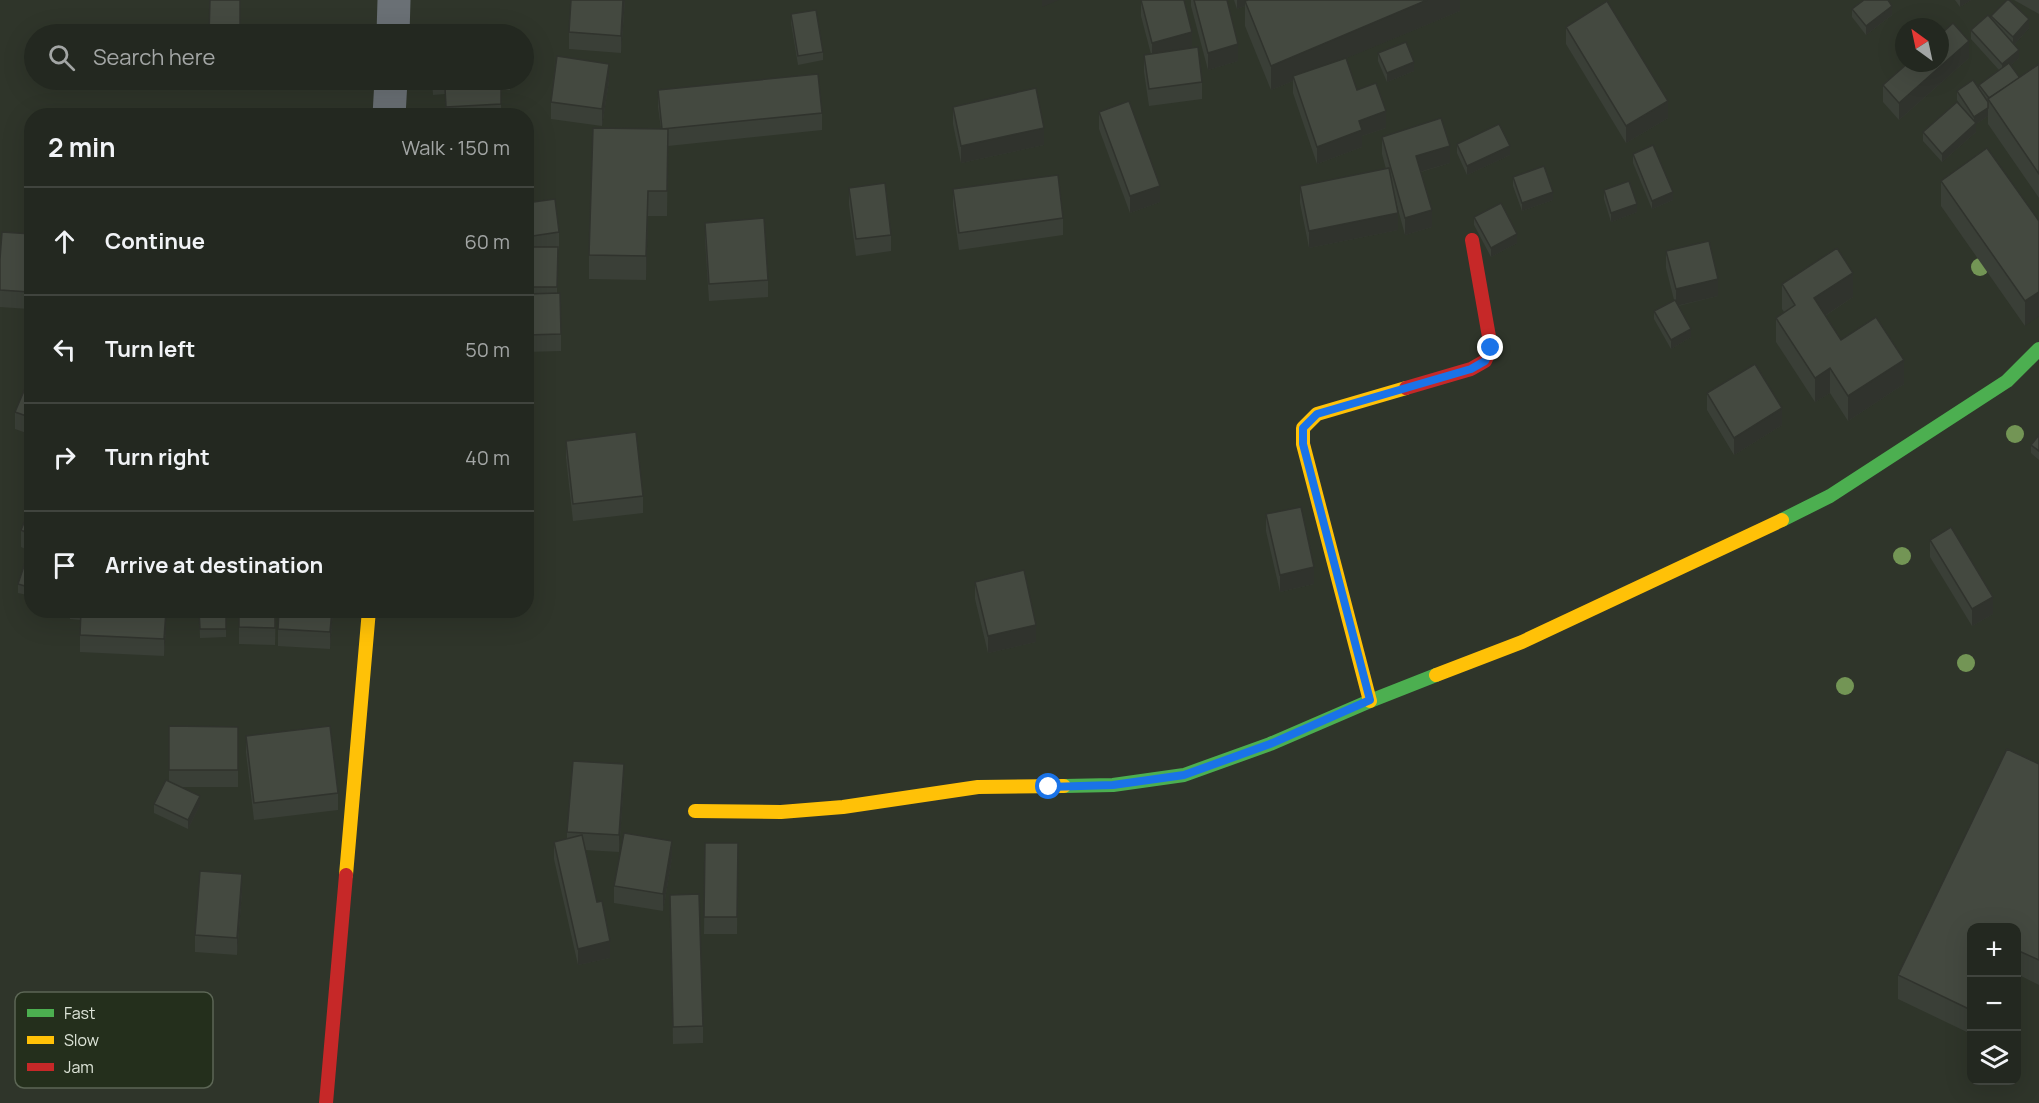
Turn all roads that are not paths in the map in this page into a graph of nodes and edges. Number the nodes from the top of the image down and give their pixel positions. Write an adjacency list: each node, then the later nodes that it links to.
1 (394, 0): 2 (street)
2 (393, 24)
3 (390, 90): 4 (street)
4 (389, 108)
5 (1472, 240): 8 (street)
6 (2039, 349): 8 (street)
7 (368, 618): 10 (street)
8 (1370, 700): 9 (street)
9 (695, 811)
10 (326, 1103)

